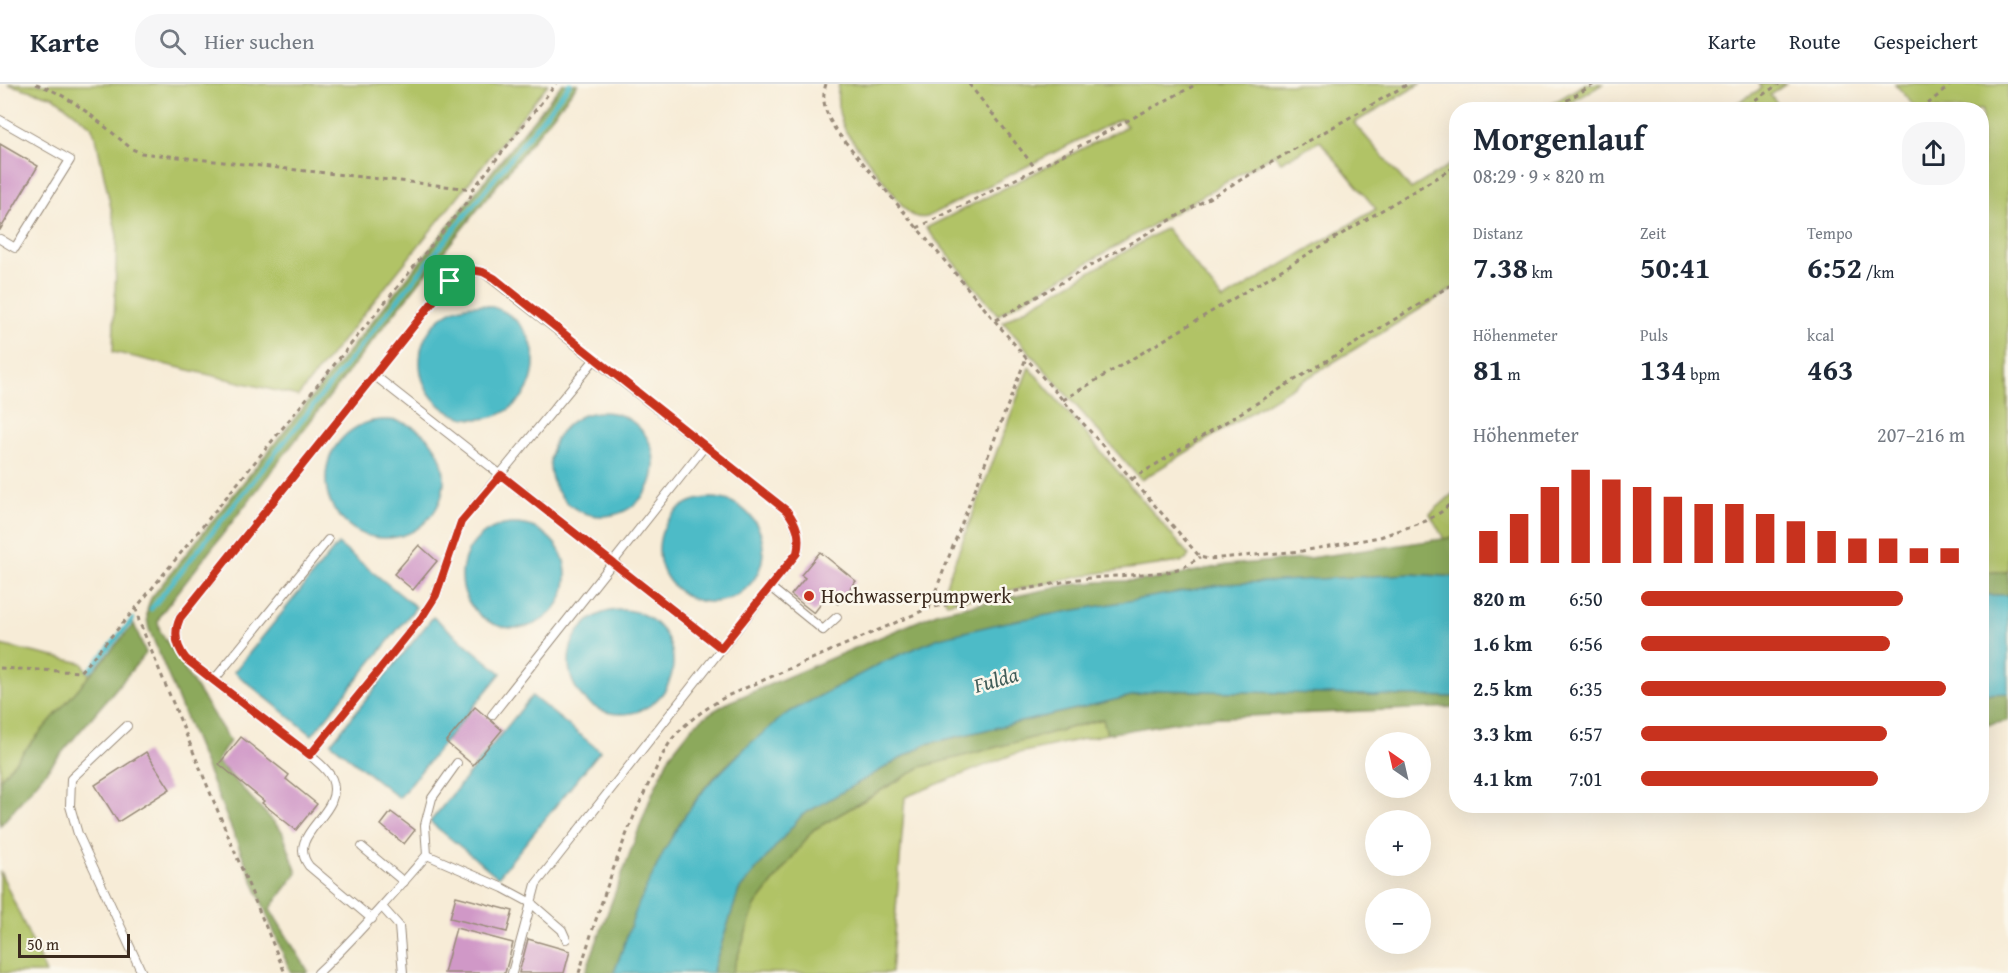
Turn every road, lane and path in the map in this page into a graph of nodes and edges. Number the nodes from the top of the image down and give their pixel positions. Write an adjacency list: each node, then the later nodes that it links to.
1 (36, 84): 16 (path)
2 (556, 84): 16 (path)
3 (826, 84): 17 (path)
4 (969, 84): 14 (path)
5 (1197, 84): 14 (path)
6 (1408, 84): 20 (path)
7 (1594, 84): 10 (path)
8 (1779, 84): 11 (path)
9 (1951, 84): 12 (path)
10 (1564, 102)
11 (1753, 102)
12 (1930, 102)
13 (0, 120): 18 (lane)
14 (1036, 169): 17 (path)
15 (1449, 170): 24 (path)
16 (473, 189): 33 (path)
17 (917, 228): 20 (path)
18 (0, 239)
19 (1449, 286): 27 (path)
20 (996, 321): 21 (path)
21 (1026, 358): 24 (path); 34 (path)
22 (595, 359): 23 (lane); 25 (lane); 26 (lane)
23 (374, 375): 26 (lane); 38 (lane)
24 (1063, 400): 27 (path)
25 (705, 446): 31 (lane); 32 (lane)
26 (501, 475): 31 (lane); 41 (lane)
27 (1132, 479): 30 (path)
28 (1449, 505): 30 (path)
29 (328, 540): 38 (lane)
30 (1200, 557): 34 (path)
31 (612, 563): 36 (lane); 39 (lane)
32 (770, 587): 35 (lane); 36 (lane)
33 (136, 608): 37 (path); 51 (path)
34 (929, 608): 55 (path)
35 (837, 617)
36 (721, 648): 46 (lane)
37 (0, 668)
38 (214, 680): 41 (lane)
39 (492, 715)
40 (127, 726): 50 (lane)
41 (310, 755): 48 (lane)
42 (457, 763): 44 (lane)
43 (362, 847): 45 (lane)
44 (427, 855): 45 (lane); 46 (lane)
45 (404, 882): 47 (lane)
46 (531, 903): 49 (lane); 54 (lane)
47 (382, 907): 48 (lane); 53 (lane)
48 (372, 919): 52 (lane)
49 (566, 939)
50 (142, 973)
51 (285, 973)
52 (318, 973)
53 (403, 973)
54 (512, 973)
55 (579, 973)

